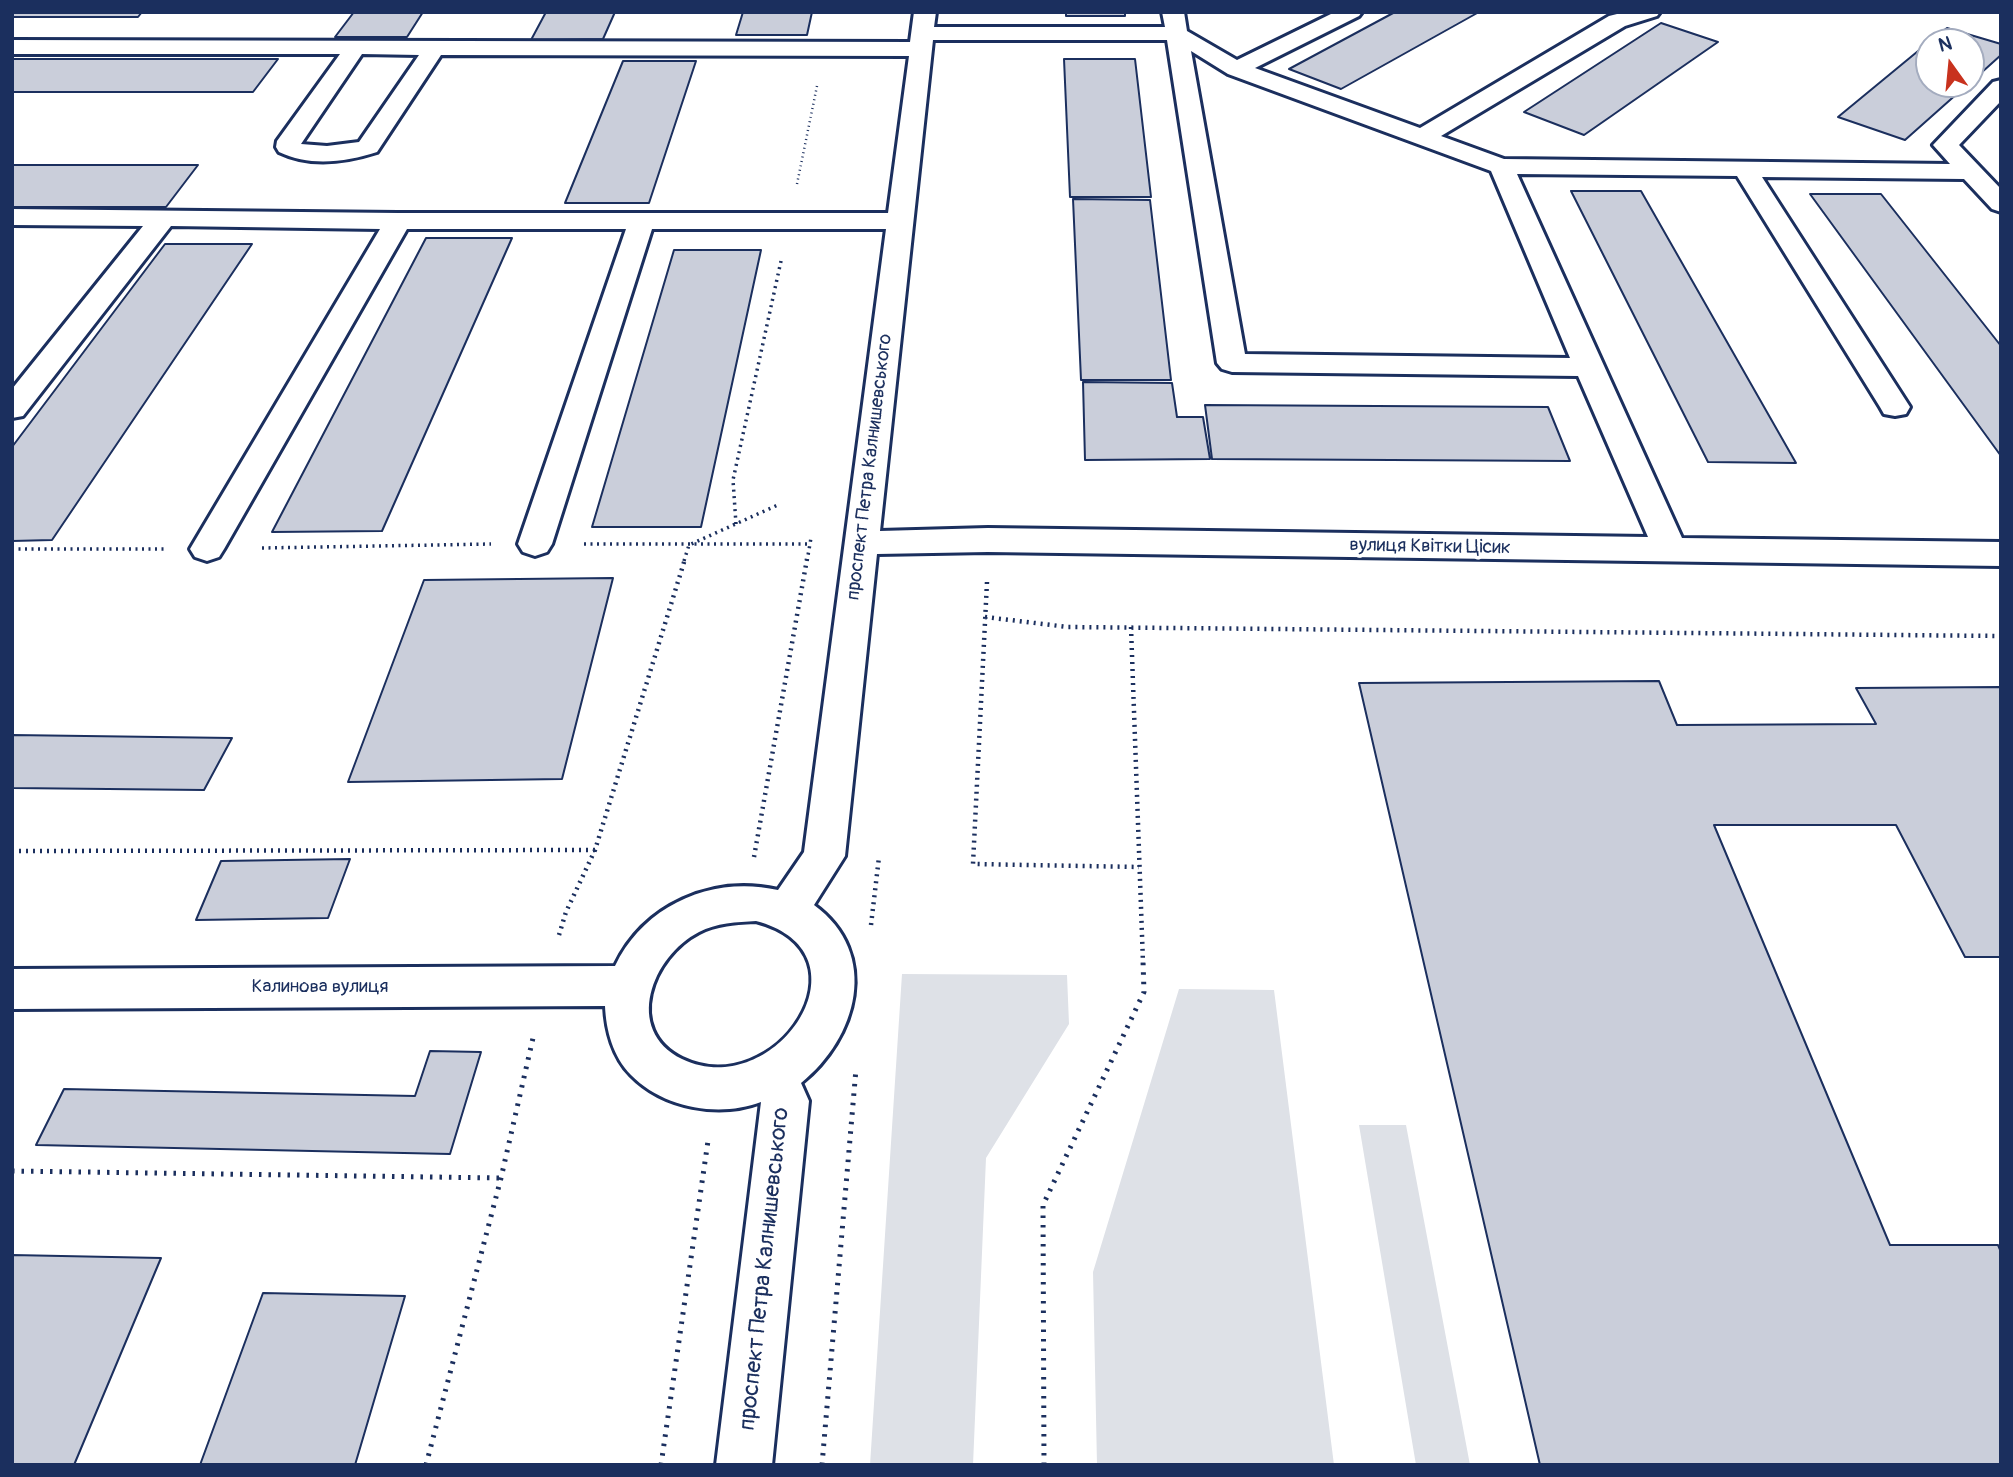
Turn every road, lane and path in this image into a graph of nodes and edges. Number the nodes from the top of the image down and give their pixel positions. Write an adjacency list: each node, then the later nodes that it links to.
1 (1352, 12): 9 (street)
2 (1650, 12): 11 (street)
3 (1175, 23): 4 (street); 9 (street); 22 (street)
4 (922, 32): 7 (street); 21 (street, проспект Петра Калнишевського)
5 (12, 47): 6 (street)
6 (355, 49): 8 (street); 8 (street)
7 (825, 49): 8 (street); 19 (path)
8 (433, 50)
9 (1236, 69): 11 (street)
10 (1999, 92): 14 (street)
11 (1422, 137): 12 (street)
12 (1501, 166): 13 (street); 22 (street)
13 (1745, 171): 14 (street); 23 (street)
14 (1970, 172): 15 (street)
15 (2001, 204)
16 (12, 217): 17 (street)
17 (163, 219): 20 (street); 24 (street)
18 (642, 220): 19 (street); 20 (street); 28 (street)
19 (790, 220): 21 (street); 26 (path)
20 (398, 221): 32 (street)
21 (901, 221): 27 (street, проспект Петра Калнишевського)
22 (1589, 367): 33 (street)
23 (1895, 407)
24 (12, 409)
25 (780, 504): 26 (path)
26 (736, 524): 30 (path)
27 (860, 542): 33 (street, вулиця Квітки Цісик); 42 (street, проспект Петра Калнишевського)
28 (535, 544): 30 (path); 32 (path)
29 (810, 544): 30 (path)
30 (689, 545): 40 (path)
31 (12, 549): 32 (path)
32 (207, 549)
33 (1670, 550): 34 (street, вулиця Квітки Цісик)
34 (2001, 554)
35 (987, 581): 36 (path)
36 (985, 617): 37 (path); 41 (path)
37 (1131, 627): 38 (path); 41 (path)
38 (2001, 636)
39 (12, 850): 40 (path)
40 (595, 850): 43 (path)
41 (1139, 867): 55 (path)
42 (787, 911): 44 (street); 47 (street)
43 (545, 985): 44 (street, Калинова вулиця); 45 (street, Калинова вулиця); 50 (path)
44 (628, 986): 47 (street)
45 (12, 989)
46 (856, 1064): 54 (path)
47 (773, 1076): 53 (street, проспект Петра Калнишевського)
48 (709, 1133): 52 (path)
49 (12, 1171): 50 (path)
50 (501, 1178): 51 (path)
51 (426, 1465)
52 (661, 1465)
53 (744, 1465)
54 (822, 1465)
55 (1044, 1465)

